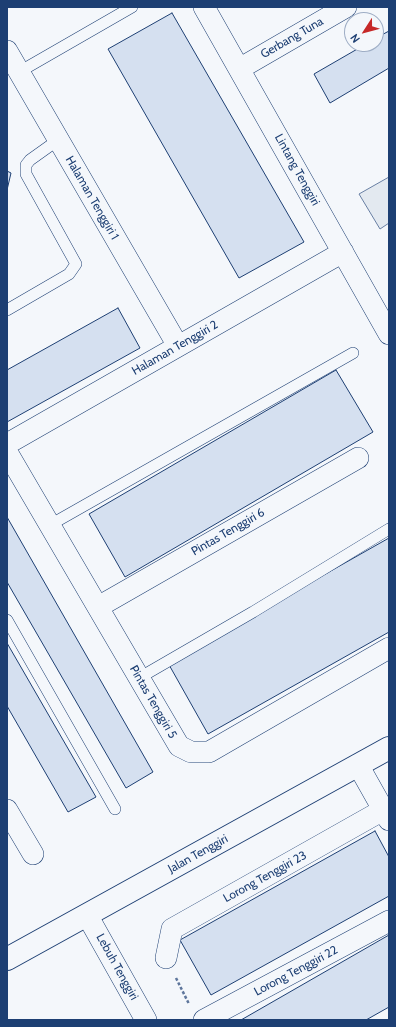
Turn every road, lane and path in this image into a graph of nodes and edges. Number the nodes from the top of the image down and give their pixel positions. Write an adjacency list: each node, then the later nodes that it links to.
1 (132, 7): 6 (lane)
2 (204, 7): 5 (street, Lintang Tenggiri)
3 (346, 7): 5 (street, Gerbang Tuna)
4 (7, 51): 6 (street, Halaman Tenggiri 1)
5 (239, 69): 8 (street, Lintang Tenggiri)
6 (19, 72): 7 (street, Halaman Tenggiri 1)
7 (58, 140): 9 (lane); 11 (street, Halaman Tenggiri 1)
8 (343, 252): 10 (street, Lintang Tenggiri); 11 (street, Halaman Tenggiri 2)
9 (7, 310)
10 (389, 334)
11 (178, 346): 13 (street, Halaman Tenggiri 2)
12 (352, 353): 16 (lane)
13 (7, 444)
14 (7, 452): 16 (street, Pintas Tenggiri 5)
15 (358, 458): 18 (street, Pintas Tenggiri 6)
16 (50, 524): 18 (street, Pintas Tenggiri 5)
17 (389, 529): 21 (lane)
18 (98, 607): 21 (street, Pintas Tenggiri 5)
19 (7, 620): 24 (lane)
20 (389, 648): 21 (street, Pintas Tenggiri 5)
21 (139, 678)
22 (389, 748): 23 (street, Jalan Tenggiri)
23 (358, 765): 26 (street); 28 (street, Jalan Tenggiri)
24 (115, 809)
25 (7, 810): 27 (street)
26 (386, 815): 30 (street, Lorong Tenggiri 23)
27 (32, 854)
28 (87, 915): 31 (street, Jalan Tenggiri); 33 (street, Lebuh Tenggiri)
29 (389, 921): 32 (street, Lorong Tenggiri 22)
30 (166, 958): 32 (path)
31 (7, 959)
32 (197, 1013)
33 (146, 1020)

